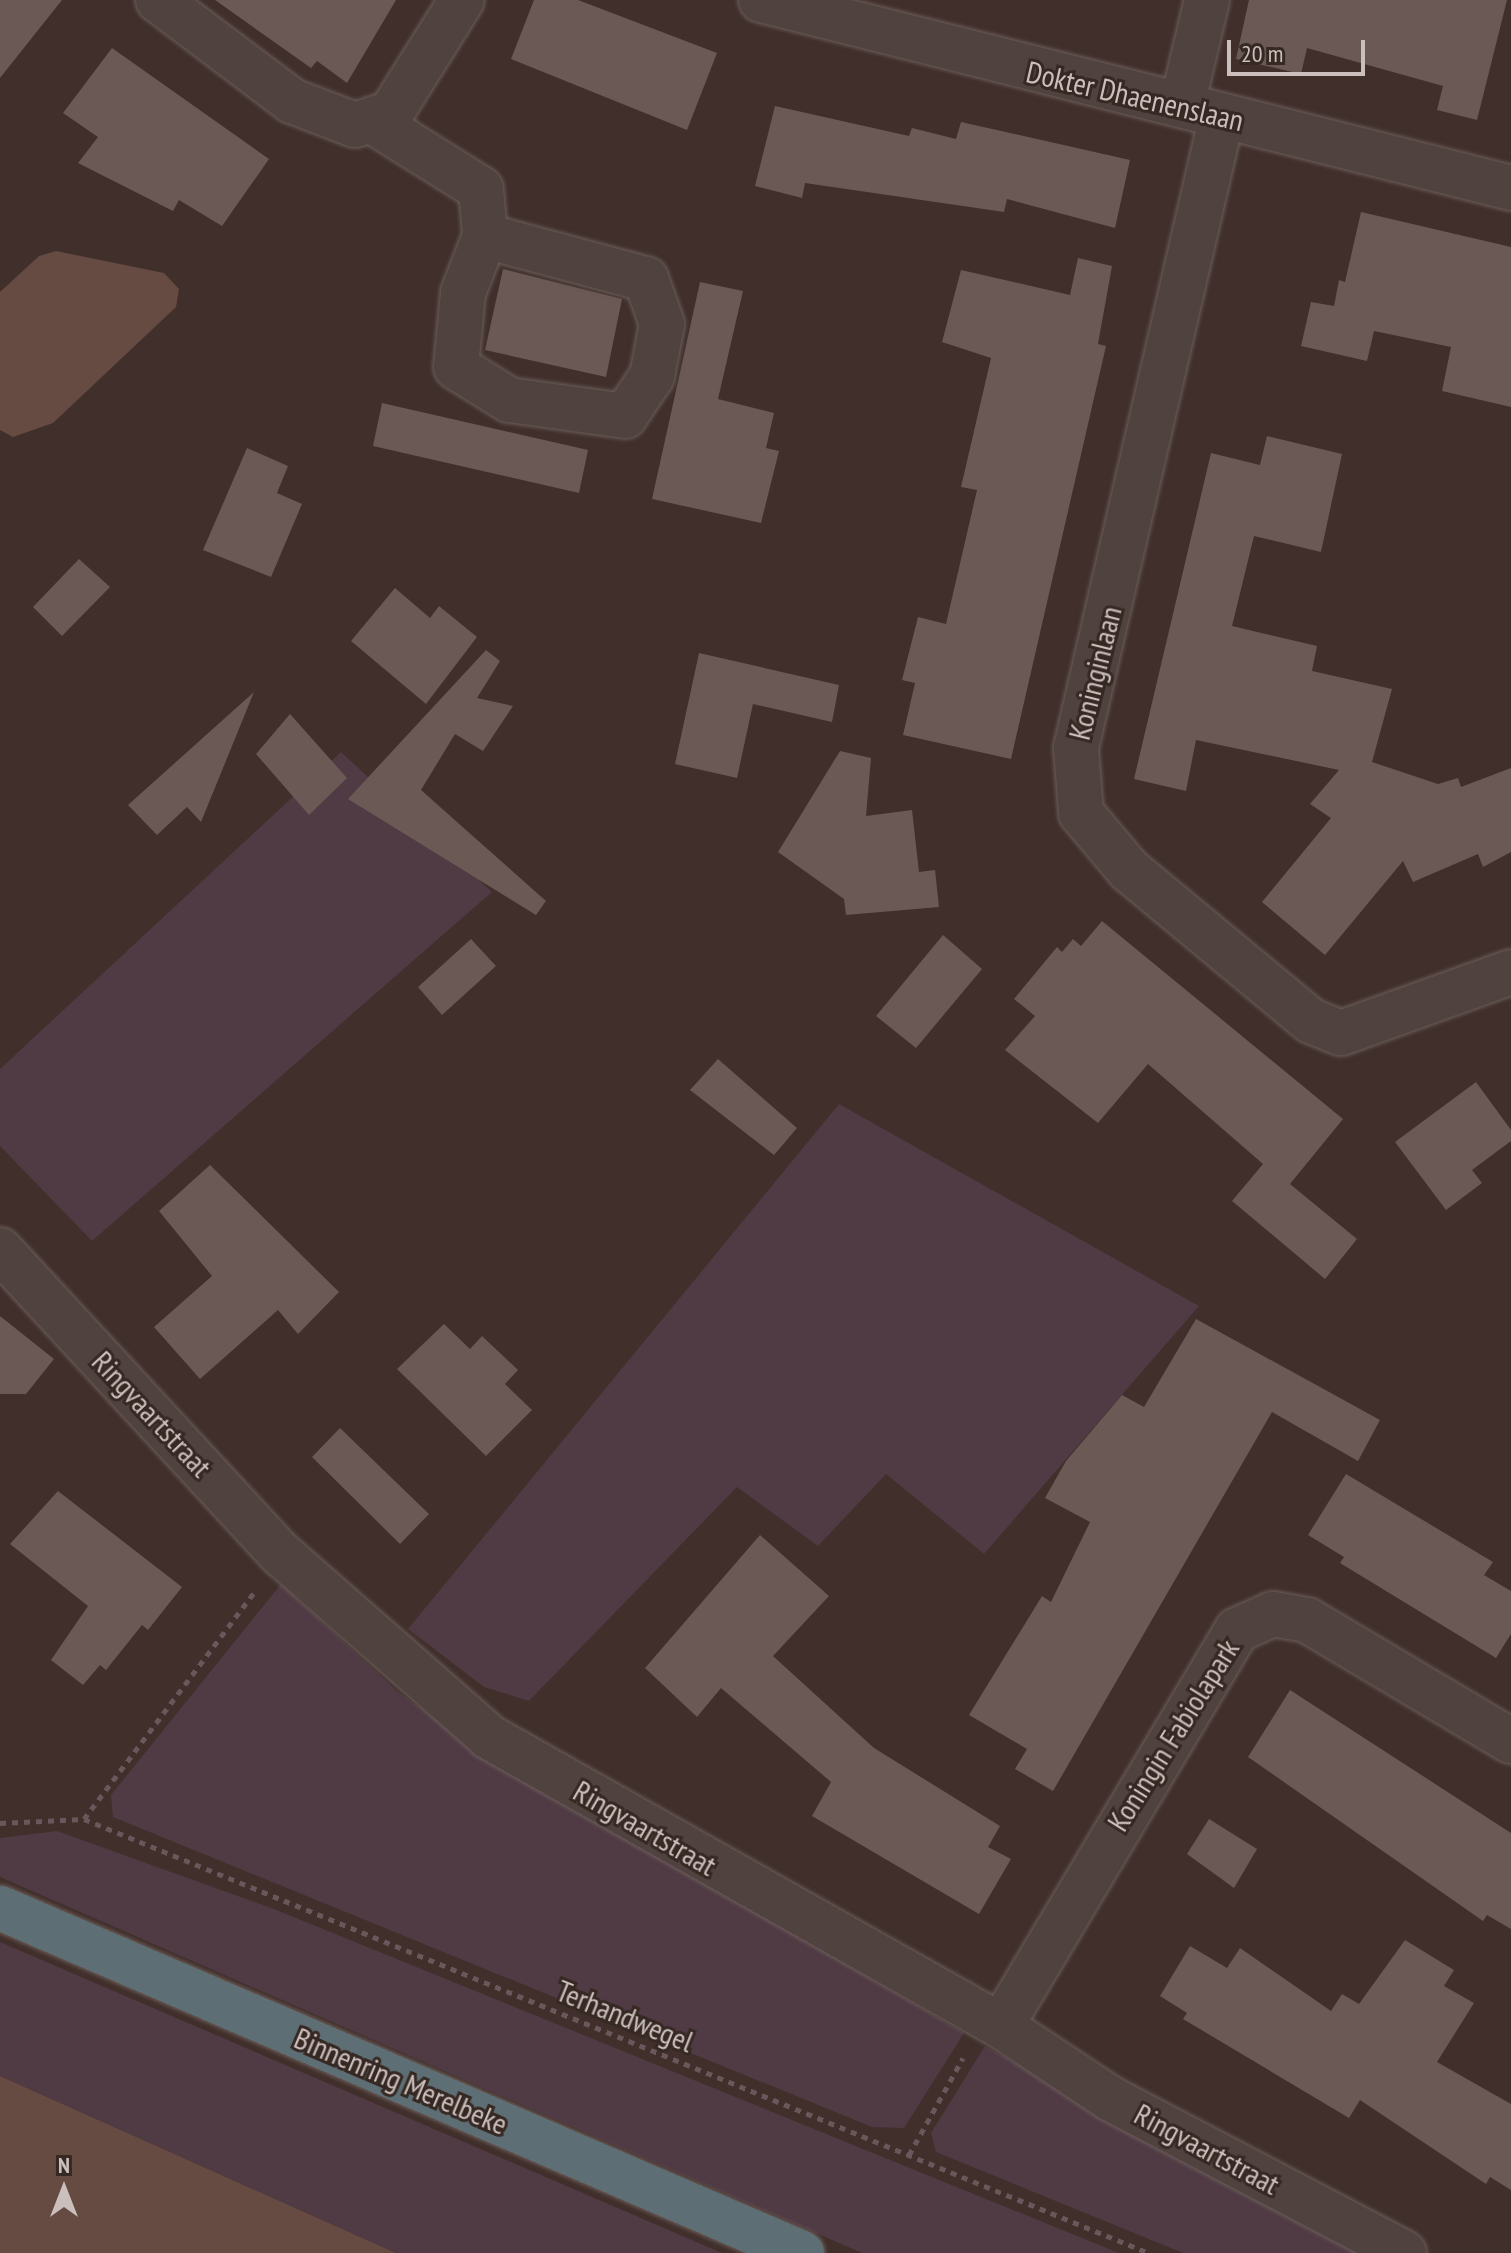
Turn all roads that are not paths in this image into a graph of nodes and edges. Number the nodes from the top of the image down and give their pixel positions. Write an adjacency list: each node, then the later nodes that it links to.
1 (158, 0): 6 (street)
2 (462, 0): 6 (street)
3 (761, 0): 5 (street, Dokter Dhaenenslaan)
4 (1207, 0): 5 (street, Koninginlaan)
5 (1202, 111): 7 (street, Dokter Dhaenenslaan); 9 (street, Koninginlaan)
6 (374, 122): 8 (street)
7 (1511, 188)
8 (485, 236): 8 (street)
9 (1511, 972)
10 (0, 1250): 13 (street, Ringvaartstraat)
11 (1511, 1741): 13 (street, Koningin Fabiolapark)
12 (0, 1908): 14 (highway, Binnenring Merelbeke)
13 (1001, 2026): 15 (street, Ringvaartstraat)
14 (802, 2253)
15 (1404, 2253)

